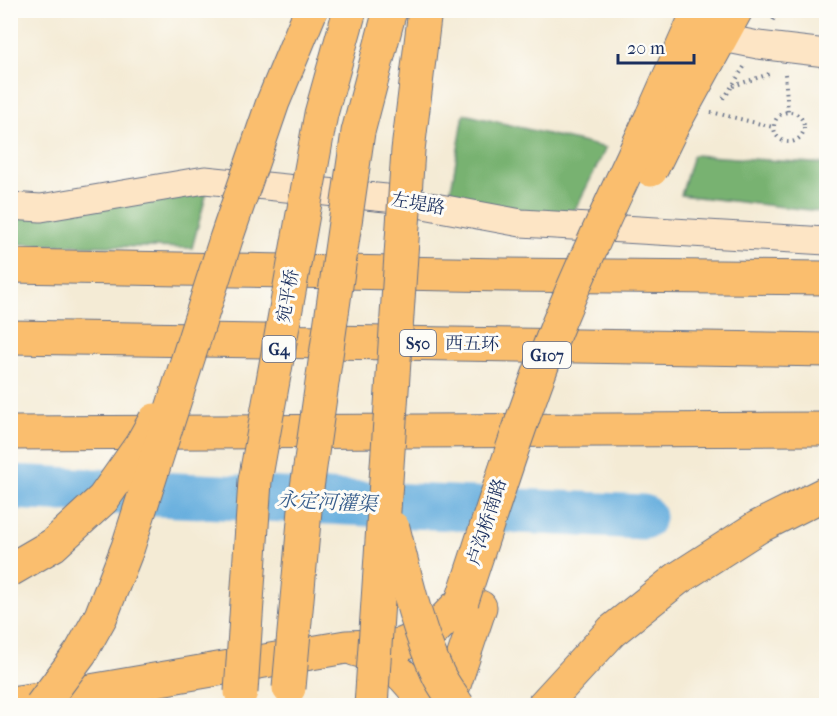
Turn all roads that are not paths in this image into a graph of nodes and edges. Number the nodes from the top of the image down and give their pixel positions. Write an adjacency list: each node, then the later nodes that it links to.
1 (311, 10): 15 (highway, bridge)
2 (350, 10): 24 (highway, 宛平桥 / G4, bridge)
3 (390, 10): 23 (highway, bridge)
4 (425, 10): 19 (highway, bridge)
5 (694, 21): 6 (main road); 8 (highway, 卢沟桥南路 / G107)
6 (729, 24): 7 (main road); 8 (highway, 卢沟桥南路 / G107)
7 (826, 53)
8 (662, 120): 21 (highway, 卢沟桥南路 / G107, bridge)
9 (10, 206): 10 (main road, 左堤路)
10 (826, 241)
11 (10, 266): 12 (highway)
12 (826, 278)
13 (10, 337): 14 (highway, 西五环 / S50)
14 (826, 350)
15 (186, 364): 20 (highway, bridge); 25 (highway, bridge)
16 (826, 429): 17 (highway)
17 (10, 433)
18 (826, 493): 31 (highway)
19 (385, 499): 27 (highway, bridge); 30 (highway, bridge)
20 (10, 570)
21 (471, 604): 22 (highway, 卢沟桥南路 / G107); 29 (highway, 卢沟桥南路 / G107)
22 (346, 647): 25 (highway, 卢沟桥南路 / G107); 28 (highway)
23 (288, 697)
24 (241, 699)
25 (64, 702): 26 (highway, 卢沟桥南路 / G107)
26 (10, 703)
27 (371, 705)
28 (426, 705)
29 (447, 705)
30 (458, 705)
31 (543, 705)

